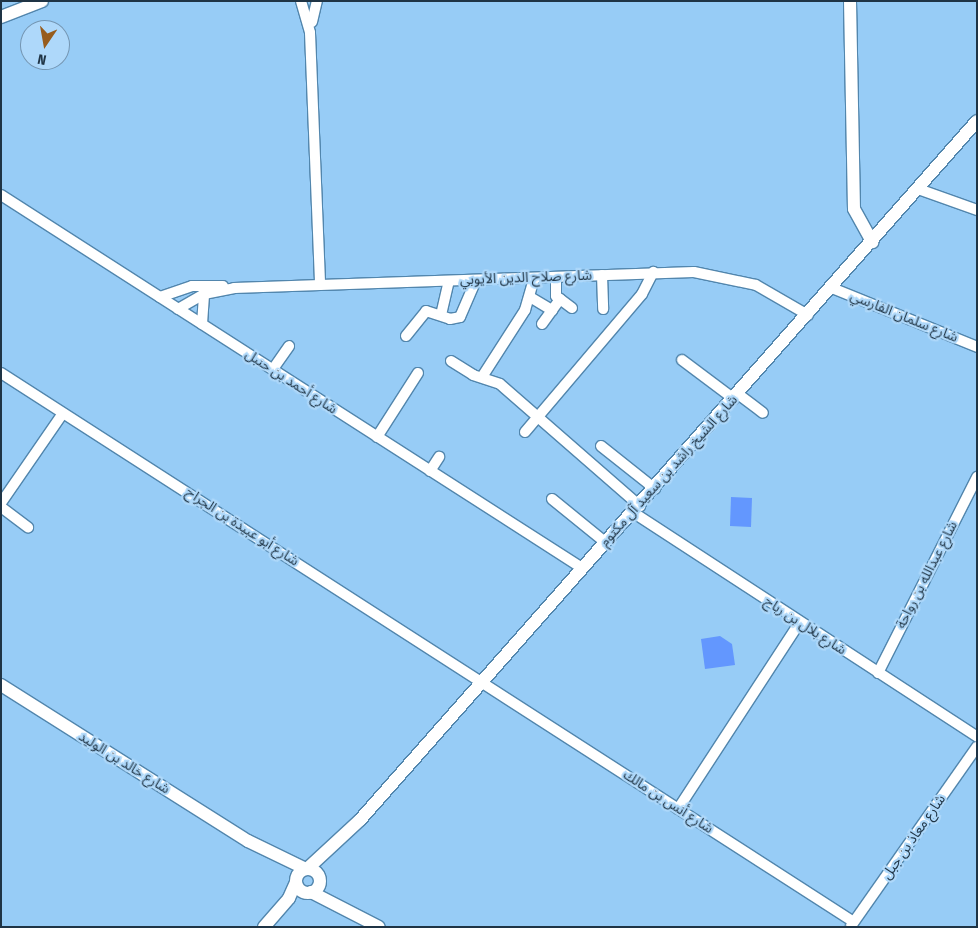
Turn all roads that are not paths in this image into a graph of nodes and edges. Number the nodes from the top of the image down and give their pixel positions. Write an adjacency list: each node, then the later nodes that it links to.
1 (42, 1): 5 (street)
2 (301, 1): 6 (street)
3 (317, 1): 6 (street)
4 (847, 5): 11 (street)
5 (1, 17)
6 (310, 33): 18 (street)
7 (977, 121): 8 (street, شارع الشيخ راشد بن سعيد آل مكتوم)
8 (918, 189): 10 (street); 11 (street, شارع الشيخ راشد بن سعيد آل مكتوم)
9 (1, 194): 22 (street, شارع أحمد بن حنبل)
10 (977, 210)
11 (872, 242): 20 (street, شارع الشيخ راشد بن سعيد آل مكتوم)
12 (653, 272): 13 (street, شارع صلاح الدين الأيوبي); 30 (street, شارع صلاح الدين الأيوبي); 45 (street)
13 (602, 275): 14 (street, شارع صلاح الدين الأيوبي); 27 (street)
14 (556, 277): 15 (street, شارع صلاح الدين الأيوبي); 24 (street)
15 (534, 278): 16 (street, شارع صلاح الدين الأيوبي); 23 (street)
16 (476, 280): 17 (street, شارع صلاح الدين الأيوبي); 29 (street)
17 (449, 281): 18 (street, شارع صلاح الدين الأيوبي); 29 (street)
18 (320, 285): 19 (street, شارع صلاح الدين الأيوبي)
19 (234, 288): 21 (street, شارع صلاح الدين الأيوبي); 22 (street, شارع صلاح الدين الأيوبي)
20 (832, 288): 30 (street, شارع الشيخ راشد بن سعيد آل مكتوم); 35 (street, شارع سلمان الفارسي)
21 (204, 294): 26 (street, شارع صلاح الدين الأيوبي); 31 (street)
22 (160, 297): 26 (street, شارع أحمد بن حنبل)
23 (530, 297): 28 (street); 41 (street)
24 (560, 299): 25 (street); 28 (street)
25 (572, 308)
26 (178, 309): 31 (street, شارع أحمد بن حنبل)
27 (603, 309)
28 (552, 310): 32 (street)
29 (441, 315): 33 (street)
30 (808, 315): 42 (street, شارع الشيخ راشد بن سعيد آل مكتوم)
31 (202, 324): 38 (street, شارع أحمد بن حنبل)
32 (542, 324)
33 (406, 336)
34 (289, 346): 38 (street)
35 (977, 347)
36 (682, 360): 42 (street)
37 (451, 361): 41 (street, شارع بلال بن رباح)
38 (273, 369): 47 (street, شارع أحمد بن حنبل)
39 (1, 373): 43 (street, شارع أبو عبيدة بن الجراح)
40 (418, 373): 47 (street)
41 (482, 377): 45 (street, شارع بلال بن رباح)
42 (736, 397): 44 (street); 52 (street, شارع الشيخ راشد بن سعيد آل مكتوم)
43 (63, 413): 54 (street); 62 (street, شارع أبو عبيدة بن الجراح)
44 (763, 413)
45 (537, 418): 46 (street); 56 (street, شارع بلال بن رباح)
46 (525, 432)
47 (377, 437): 50 (street, شارع أحمد بن حنبل)
48 (601, 446): 52 (street)
49 (439, 457): 50 (street)
50 (430, 471): 59 (street, شارع أحمد بن حنبل)
51 (977, 477): 61 (street, شارع عبدالله بن رواحة)
52 (655, 489): 56 (street, شارع الشيخ راشد بن سعيد آل مكتوم)
53 (552, 499): 58 (street)
54 (1, 503)
55 (1, 507): 57 (street)
56 (637, 510): 58 (street, شارع الشيخ راشد بن سعيد آل مكتوم); 60 (street, شارع بلال بن رباح)
57 (28, 527)
58 (605, 542): 59 (street, شارع الشيخ راشد بن سعيد آل مكتوم)
59 (582, 568): 62 (street, شارع الشيخ راشد بن سعيد آل مكتوم)
60 (800, 622): 61 (street, شارع بلال بن رباح); 66 (street)
61 (878, 673): 64 (street, شارع بلال بن رباح)
62 (482, 681): 66 (street, شارع أنس بن مالك); 67 (street, شارع الشيخ راشد بن سعيد آل مكتوم)
63 (1, 686): 68 (street, شارع خالد بن الوليد)
64 (977, 737)
65 (977, 747): 74 (street, شارع معاذ بن جبل)
66 (678, 808): 74 (street, شارع أنس بن مالك)
67 (360, 820): 69 (street, شارع الشيخ راشد بن سعيد آل مكتوم); 70 (street, شارع الشيخ راشد بن سعيد آل مكتوم)
68 (248, 841): 69 (street, شارع خالد بن الوليد); 71 (street, شارع خالد بن الوليد)
69 (307, 869): 70 (street, شارع خالد بن الوليد); 71 (street, شارع الشيخ راشد بن سعيد آل مكتوم)
70 (320, 880): 72 (street, شارع الشيخ راشد بن سعيد آل مكتوم); 73 (street)
71 (296, 882): 72 (street, شارع خالد بن الوليد); 75 (street)
72 (310, 892): 73 (street); 76 (street)
73 (374, 924)
74 (852, 924)
75 (264, 927)
76 (272, 927)

